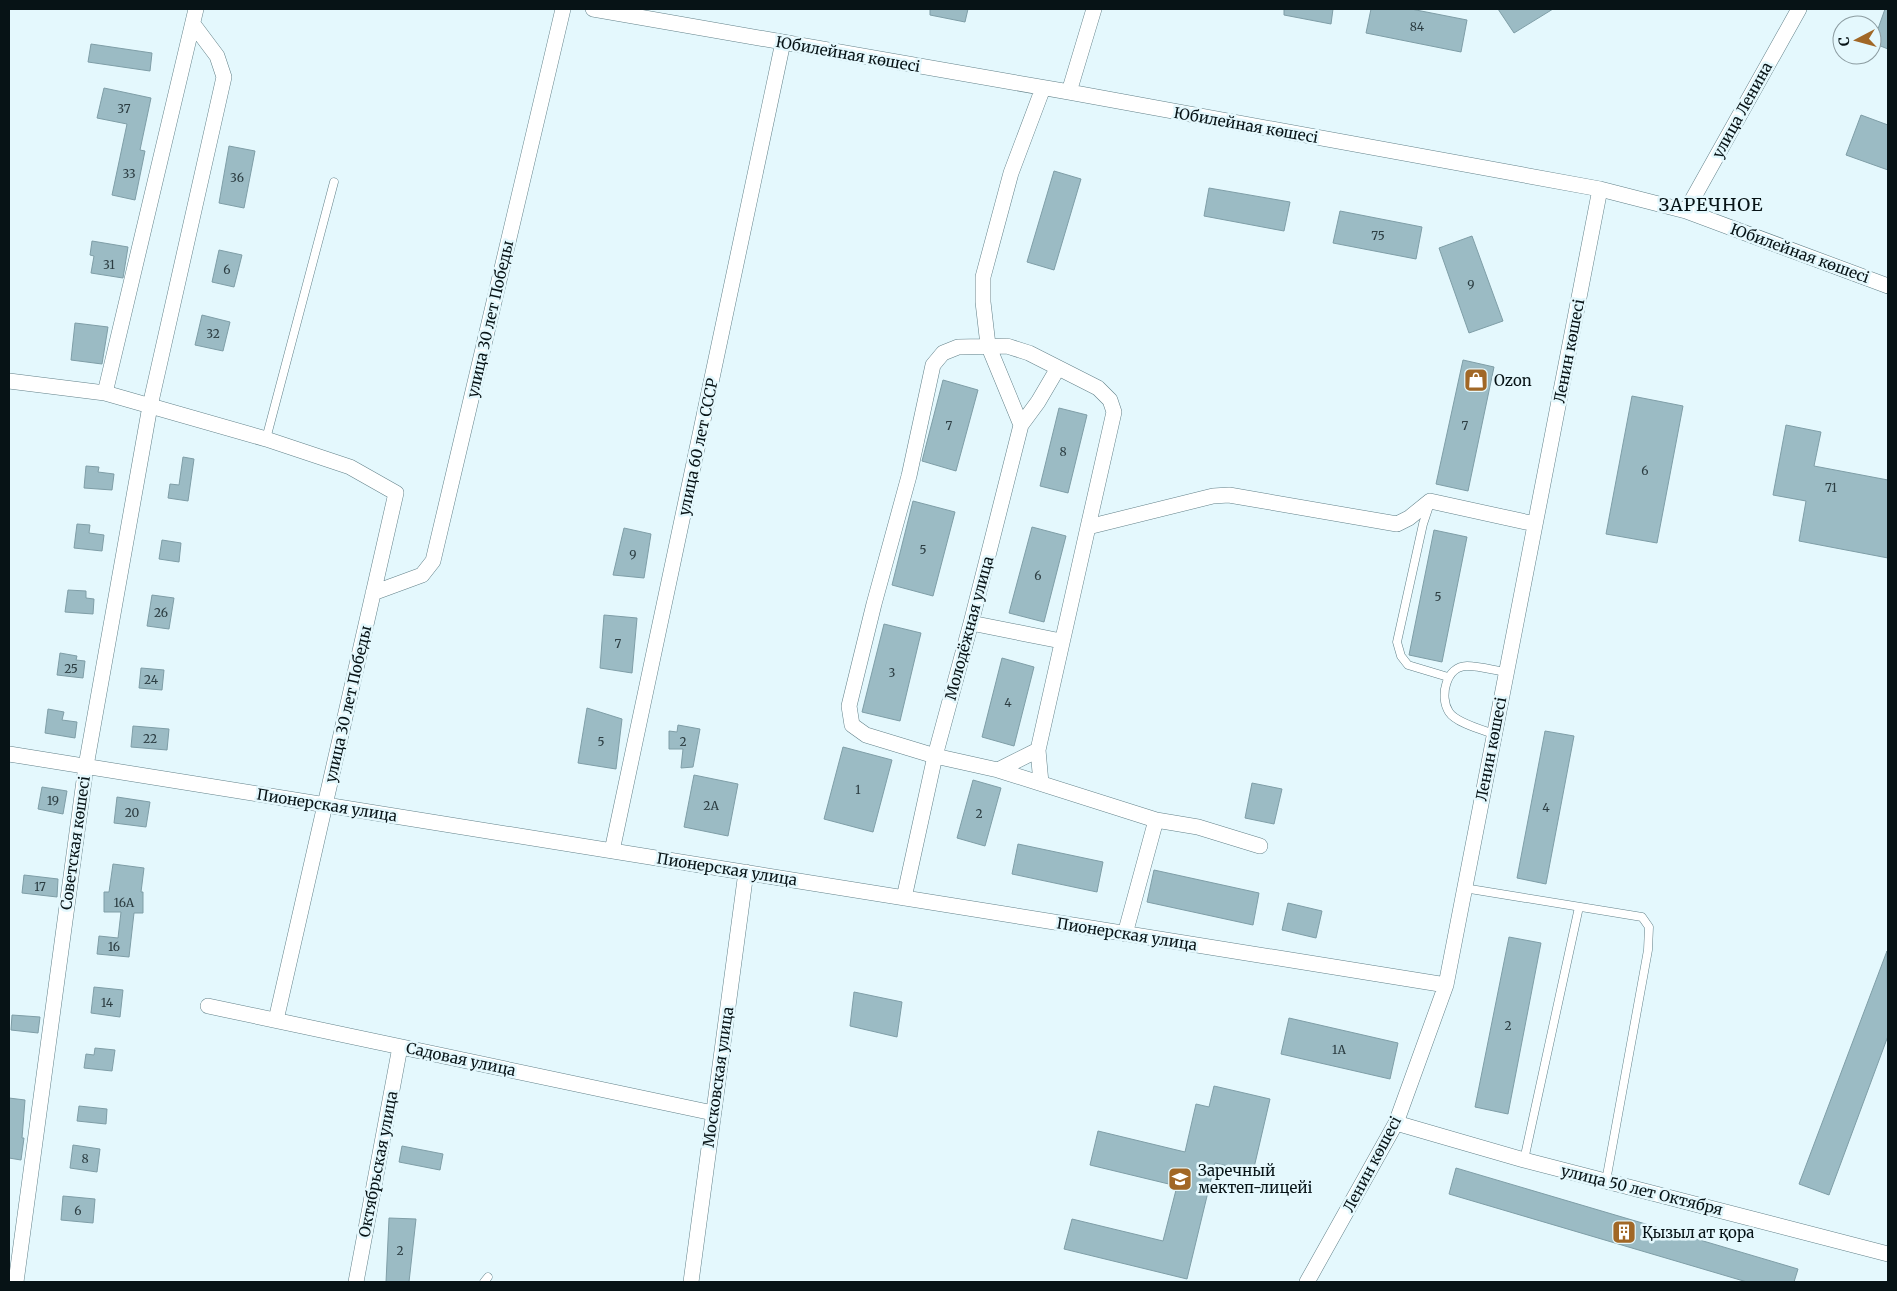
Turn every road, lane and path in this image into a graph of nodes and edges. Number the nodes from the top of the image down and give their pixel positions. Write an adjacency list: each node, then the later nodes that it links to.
1 (563, 9): 23 (street, улица 30 лет Победы)
2 (593, 9): 6 (street, Юбилейная көшесі)
3 (1094, 9): 8 (street)
4 (1799, 9): 11 (street, улица Ленина)
5 (195, 16): 16 (street); 17 (street, Советская көшесі)
6 (783, 42): 7 (street, Юбилейная көшесі); 38 (street, улица 60 лет СССР)
7 (1042, 88): 8 (street, Юбилейная көшесі); 13 (street)
8 (1069, 92): 10 (street, Юбилейная көшесі)
9 (334, 182): 19 (lane)
10 (1600, 189): 11 (street, Юбилейная көшесі); 21 (street, Ленин көшесі)
11 (1686, 211): 12 (street, Юбилейная көшесі)
12 (1888, 286)
13 (988, 345): 14 (street); 18 (street); 31 (street)
14 (1058, 368): 18 (street, Молодёжная улица); 22 (street)
15 (9, 381): 16 (street)
16 (105, 393): 17 (street)
17 (150, 406): 19 (street); 32 (street, Советская көшесі)
18 (1021, 425): 24 (street, Молодёжная улица)
19 (266, 439): 23 (street, улица 30 лет Победы)
20 (1430, 502): 21 (street); 22 (street); 27 (lane)
21 (1535, 524): 26 (street, Ленин көшесі)
22 (1088, 527): 25 (street)
23 (373, 593): 35 (street, улица 30 лет Победы)
24 (971, 623): 25 (street); 31 (street, Молодёжная улица)
25 (1061, 641): 29 (street)
26 (1506, 672): 27 (lane); 28 (street, Ленин көшесі)
27 (1448, 676): 28 (lane)
28 (1494, 734): 40 (street, Ленин көшесі)
29 (1038, 750): 33 (street); 34 (street)
30 (9, 754): 32 (street, Пионерская улица)
31 (935, 756): 33 (street); 41 (street, Молодёжная улица)
32 (86, 766): 35 (street, Пионерская улица); 53 (street, Советская көшесі)
33 (998, 770): 34 (street)
34 (1041, 783): 36 (street)
35 (325, 805): 38 (street, Пионерская улица); 46 (street, улица 30 лет Победы)
36 (1156, 820): 37 (street); 43 (street)
37 (1260, 846)
38 (612, 851): 39 (street, Пионерская улица)
39 (746, 872): 41 (street, Пионерская улица); 48 (street, Московская улица)
40 (1464, 888): 42 (lane); 44 (street, Ленин көшесі)
41 (904, 898): 43 (street, Пионерская улица)
42 (1579, 907): 50 (lane); 51 (lane)
43 (1125, 934): 44 (street, Пионерская улица)
44 (1446, 985): 49 (street, Ленин көшесі)
45 (208, 1006): 46 (street, Садовая улица)
46 (276, 1020): 47 (street, Садовая улица)
47 (400, 1046): 48 (street, Садовая улица); 54 (street, Октябрьская улица)
48 (714, 1113): 55 (street, Московская улица)
49 (1396, 1123): 50 (street, улица 50 лет Октября); 56 (street, Ленин көшесі)
50 (1524, 1160): 51 (street, улица 50 лет Октября)
51 (1606, 1181): 52 (street, улица 50 лет Октября)
52 (1888, 1254)
53 (16, 1282)
54 (356, 1282)
55 (691, 1282)
56 (1306, 1282)

